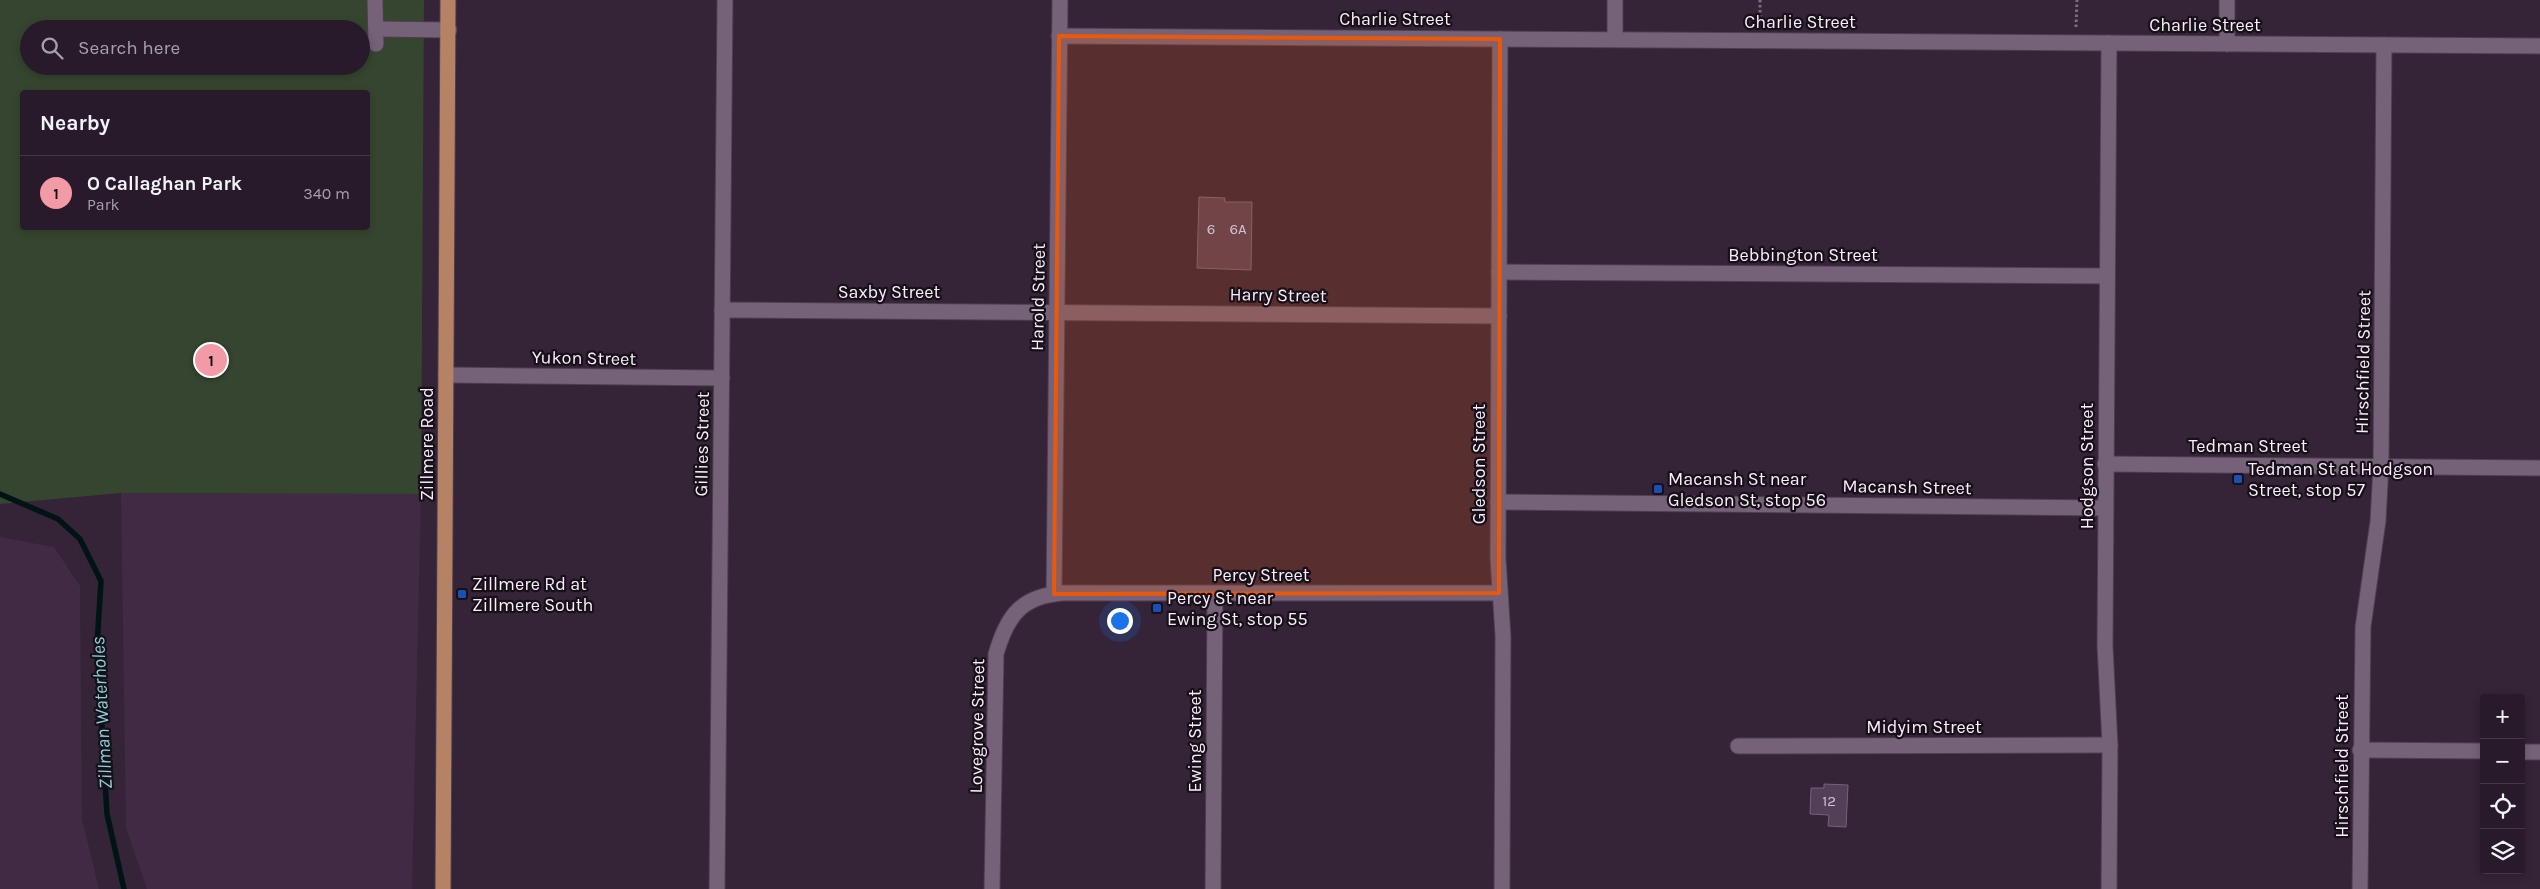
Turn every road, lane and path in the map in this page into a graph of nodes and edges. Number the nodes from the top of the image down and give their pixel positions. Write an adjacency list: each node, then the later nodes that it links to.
1 (375, 0): 9 (street)
2 (448, 0): 10 (main road, Zillmere Road)
3 (725, 0): 23 (street, Gillies Street)
4 (1060, 0): 11 (street, Harold Street)
5 (1615, 0): 13 (street)
6 (1760, 0): 14 (path)
7 (2077, 0): 15 (path)
8 (2227, 0): 18 (street)
9 (377, 29): 10 (street); 17 (street)
10 (448, 30): 26 (main road, Zillmere Road)
11 (1060, 36): 12 (street, Charlie Street); 24 (street, Harold Street)
12 (1500, 39): 13 (street, Charlie Street); 21 (street, Gledson Street)
13 (1615, 40): 14 (street, Charlie Street)
14 (1760, 40): 15 (street, Charlie Street)
15 (2076, 42): 16 (street, Charlie Street)
16 (2109, 43): 18 (street, Charlie Street); 22 (street, Hodgson Street)
17 (376, 44)
18 (2227, 44): 19 (street, Charlie Street)
19 (2384, 45): 20 (street, Charlie Street); 29 (street, Hirschfield Street)
20 (2540, 46)
21 (1499, 272): 22 (street, Bebbington Street); 25 (street, Gledson Street)
22 (2107, 276): 28 (street, Hodgson Street)
23 (722, 310): 24 (street, Saxby Street); 27 (street, Gillies Street)
24 (1056, 312): 25 (street, Harry Street); 34 (street, Harold Street)
25 (1499, 316): 31 (street, Gledson Street)
26 (446, 375): 27 (street, Yukon Street); 42 (main road, Zillmere Road)
27 (722, 378): 43 (street, Gillies Street)
28 (2105, 464): 29 (street, Tedman Street); 32 (street, Hodgson Street)
29 (2381, 466): 30 (street, Tedman Street); 38 (street, Hirschfield Street)
30 (2540, 468)
31 (1498, 502): 32 (street, Macansh Street); 33 (street, Gledson Street)
32 (2105, 508): 36 (street, Hodgson Street)
33 (1499, 593): 35 (street, Percy Street); 46 (street, Gledson Street)
34 (1054, 594): 35 (street, Percy Street); 44 (street, Lovegrove Street)
35 (1215, 594): 45 (street, Ewing Street)
36 (2110, 745): 37 (street, Midyim Street); 47 (street, Hodgson Street)
37 (1738, 746)
38 (2360, 750): 39 (street); 48 (street, Hirschfield Street)
39 (2480, 751)
40 (2525, 752): 41 (street)
41 (2540, 752)
42 (443, 889)
43 (717, 889)
44 (992, 889)
45 (1213, 889)
46 (1502, 889)
47 (2109, 889)
48 (2360, 889)

